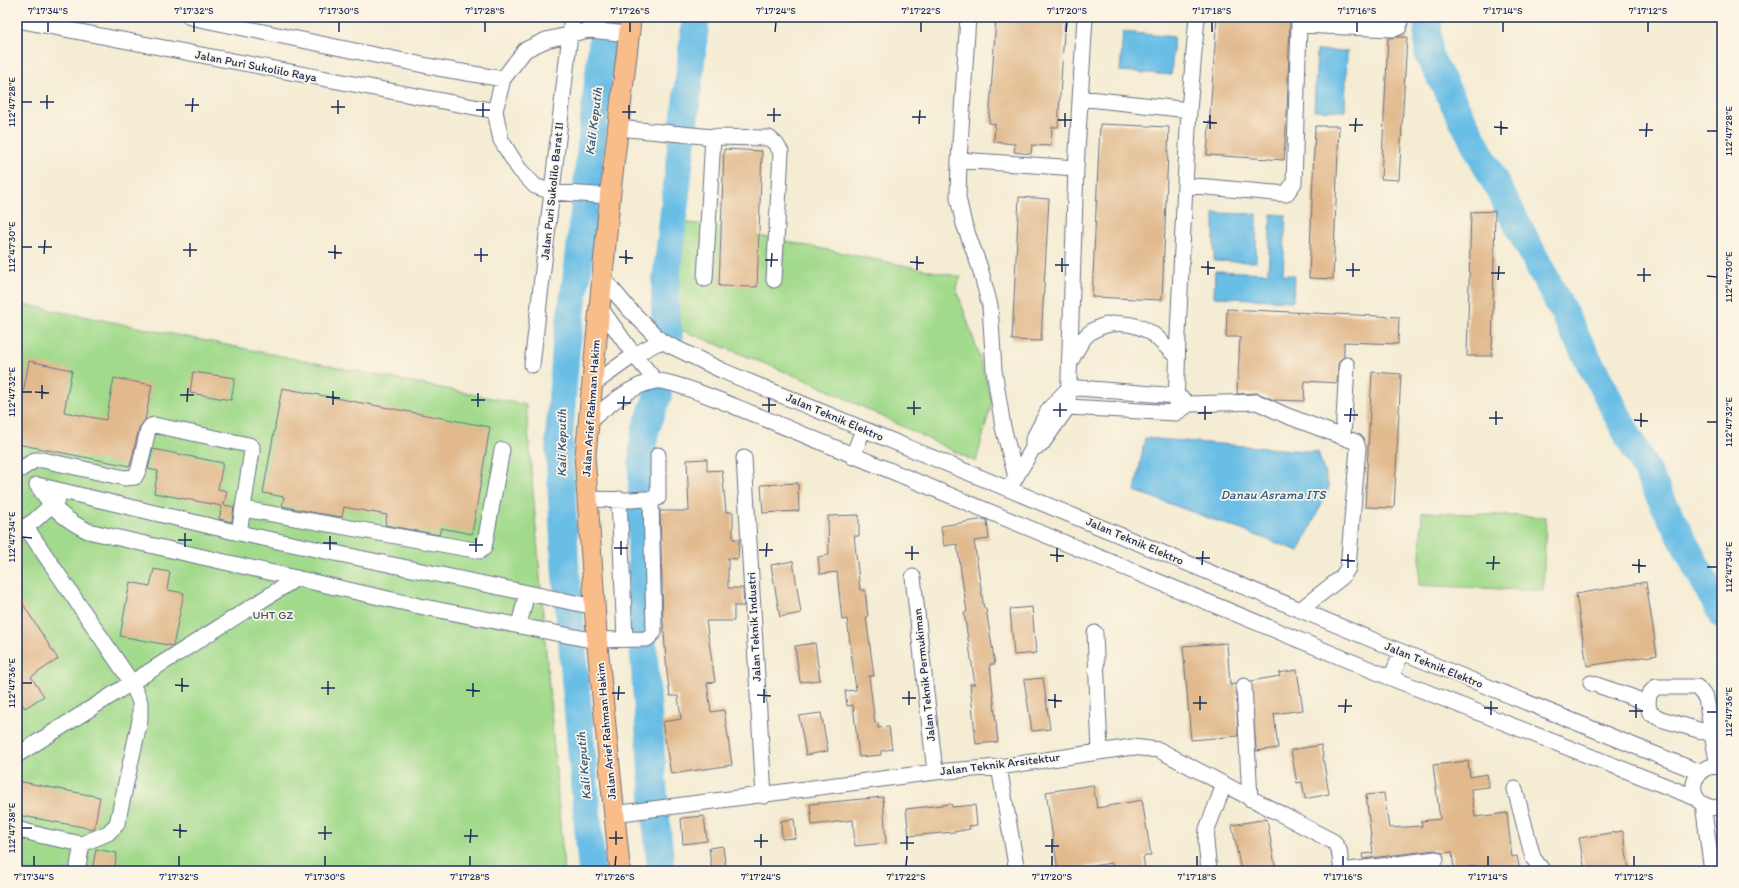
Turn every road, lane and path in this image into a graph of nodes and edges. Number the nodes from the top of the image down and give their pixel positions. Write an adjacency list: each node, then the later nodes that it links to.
1 (190, 17): 11 (street)
2 (572, 17): 10 (street, Jalan Puri Sukolilo Barat II)
3 (968, 17): 17 (street)
4 (1085, 17): 12 (street)
5 (1197, 17): 13 (street)
6 (1401, 17): 8 (street)
7 (17, 20): 14 (street, Jalan Puri Sukolilo Raya)
8 (1299, 21): 19 (street)
9 (626, 28): 10 (street); 15 (main road, Jalan Arief Rahman Hakim)
10 (570, 33): 11 (street); 20 (street, Jalan Puri Sukolilo Barat II)
11 (503, 79): 14 (street)
12 (1080, 98): 13 (street); 18 (street)
13 (1189, 110): 19 (street)
14 (495, 112): 20 (street)
15 (618, 128): 16 (street); 21 (main road, Jalan Arief Rahman Hakim)
16 (713, 137): 23 (street); 24 (street)
17 (959, 160): 18 (street); 46 (street)
18 (1076, 168): 31 (street)
19 (1185, 185): 28 (street)
20 (552, 192): 21 (street); 30 (street, Jalan Puri Sukolilo Barat II)
21 (604, 196): 22 (main road, Jalan Arief Rahman Hakim)
22 (602, 277): 25 (main road, Jalan Arief Rahman Hakim); 26 (street, Jalan Teknik Elektro)
23 (705, 279)
24 (774, 280)
25 (599, 306): 27 (street); 33 (main road, Jalan Arief Rahman Hakim)
26 (661, 341): 27 (street); 38 (street, Jalan Teknik Elektro)
27 (634, 356): 32 (street); 33 (street)
28 (1177, 357): 31 (street); 35 (street)
29 (1347, 364): 39 (street)
30 (532, 365)
31 (1068, 366): 34 (street)
32 (656, 381): 37 (street); 43 (street)
33 (592, 385): 37 (main road, Jalan Arief Rahman Hakim)
34 (1067, 390): 35 (street); 36 (street); 40 (street)
35 (1183, 400): 36 (street); 39 (street)
36 (1068, 407): 40 (street)
37 (588, 422): 49 (main road, Jalan Arief Rahman Hakim)
38 (863, 429): 43 (street); 46 (street, Jalan Teknik Elektro)
39 (1342, 437): 59 (street)
40 (1033, 448): 46 (street)
41 (502, 450): 52 (street)
42 (658, 455): 50 (street)
43 (853, 457): 65 (street)
44 (744, 458): 79 (street, Jalan Teknik Industri)
45 (19, 466): 47 (street); 52 (street)
46 (1013, 484): 59 (street, Jalan Teknik Elektro)
47 (37, 485): 48 (street); 51 (street)
48 (66, 491): 51 (street); 54 (street)
49 (587, 499): 50 (street); 58 (main road, Jalan Arief Rahman Hakim)
50 (637, 499): 62 (street); 62 (street)
51 (52, 506): 53 (street); 56 (street)
52 (244, 509): 54 (street)
53 (22, 529): 66 (street)
54 (239, 533): 57 (street)
55 (913, 577): 75 (street, Jalan Teknik Permukiman)
56 (297, 578): 60 (street); 66 (street)
57 (528, 593): 58 (street); 60 (street)
58 (592, 606): 63 (main road, Jalan Arief Rahman Hakim)
59 (1300, 610): 64 (street, Jalan Teknik Elektro)
60 (518, 625): 63 (street)
61 (1095, 633): 71 (street)
62 (636, 639): 63 (street)
63 (594, 640): 83 (main road, Jalan Arief Rahman Hakim)
64 (1402, 652): 65 (street); 76 (street, Jalan Teknik Elektro)
65 (1391, 678): 81 (street)
66 (132, 683): 72 (street); 85 (street)
67 (1591, 684): 69 (street)
68 (1244, 686): 80 (street)
69 (1648, 704): 70 (street); 70 (street)
70 (1712, 734): 74 (street)
71 (1100, 751): 73 (street, Jalan Teknik Arsitektur); 77 (street, Jalan Teknik Arsitektur)
72 (17, 755)
73 (999, 767): 75 (street, Jalan Teknik Arsitektur); 89 (street)
74 (1721, 767): 76 (street)
75 (935, 772): 79 (street, Jalan Teknik Arsitektur)
76 (1699, 772): 81 (street)
77 (1224, 785): 80 (street, Jalan Teknik Arsitektur); 90 (street)
78 (1515, 788): 92 (street)
79 (764, 796): 83 (street, Jalan Teknik Arsitektur)
80 (1250, 799): 91 (street, Jalan Teknik Arsitektur)
81 (1699, 801): 82 (street); 93 (street)
82 (1722, 806)
83 (614, 814): 88 (main road, Jalan Arief Rahman Hakim)
84 (17, 829): 85 (street)
85 (82, 844): 87 (street)
86 (1436, 859): 91 (street)
87 (77, 871)
88 (620, 871)
89 (1017, 871)
90 (1210, 871)
91 (1342, 871)
92 (1542, 871)
93 (1712, 871)

